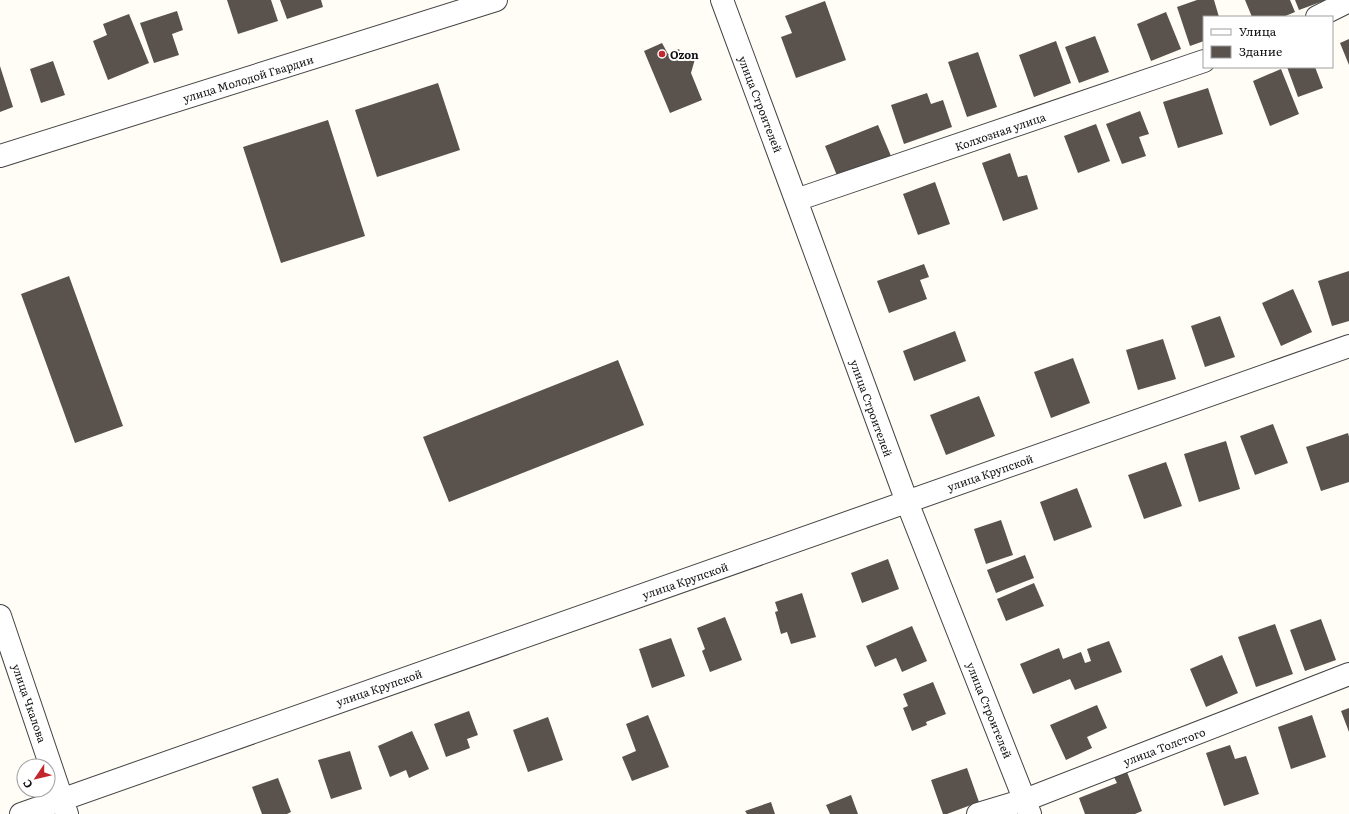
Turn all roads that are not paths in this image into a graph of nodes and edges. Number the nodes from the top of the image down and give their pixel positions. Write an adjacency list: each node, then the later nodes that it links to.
1 (496, 0): 6 (street, улица Молодой Гвардии)
2 (722, 0): 7 (street, улица Строителей)
3 (1349, 1): 4 (street)
4 (1319, 16)
5 (1203, 61): 7 (street, Колхозная улица)
6 (0, 156)
7 (796, 200): 9 (street, улица Строителей)
8 (1349, 346): 9 (street, улица Крупской)
9 (907, 502): 12 (street, улица Крупской); 13 (street, улица Строителей)
10 (0, 616): 12 (street, улица Чкалова)
11 (1349, 674): 13 (street, улица Толстого)
12 (65, 807): 14 (street, улица Крупской)
13 (1028, 807): 15 (street, улица Толстого)
14 (21, 814)
15 (978, 814)

